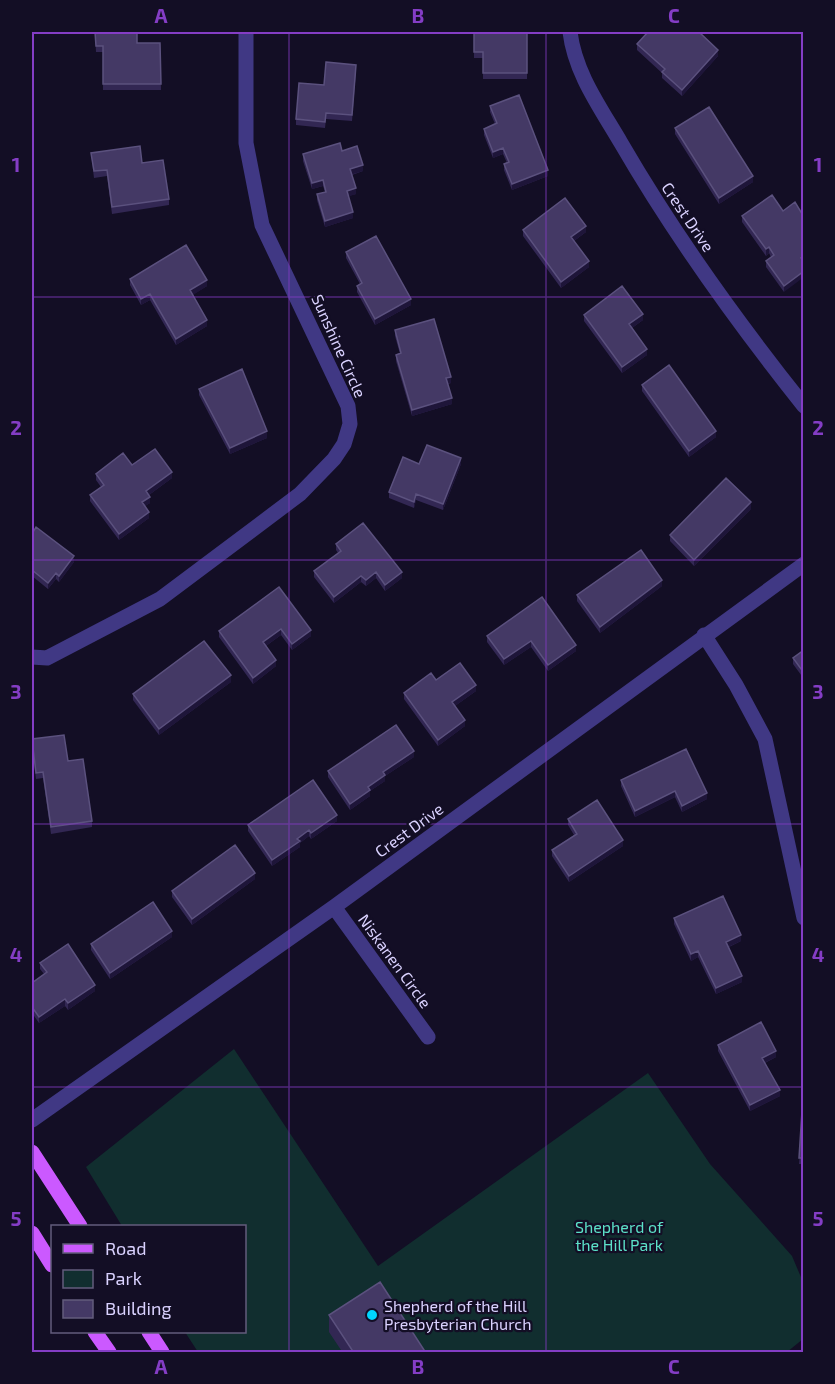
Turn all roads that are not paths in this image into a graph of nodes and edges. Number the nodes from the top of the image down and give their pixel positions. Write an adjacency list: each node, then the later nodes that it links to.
1 (246, 32): 6 (street, Sunshine Circle)
2 (570, 32): 3 (street, Crest Drive)
3 (804, 406)
4 (804, 564): 5 (street, Crest Drive)
5 (704, 635): 7 (street, Crest Drive); 8 (street)
6 (32, 657)
7 (333, 907): 9 (street, Niskanen Circle); 10 (street, Crest Drive)
8 (804, 918)
9 (428, 1037)
10 (32, 1120)
11 (32, 1152): 12 (main road)
12 (79, 1225)
13 (32, 1233): 14 (main road)
14 (51, 1263)
15 (96, 1333): 17 (main road)
16 (149, 1333): 18 (main road)
17 (109, 1353)
18 (162, 1353)

